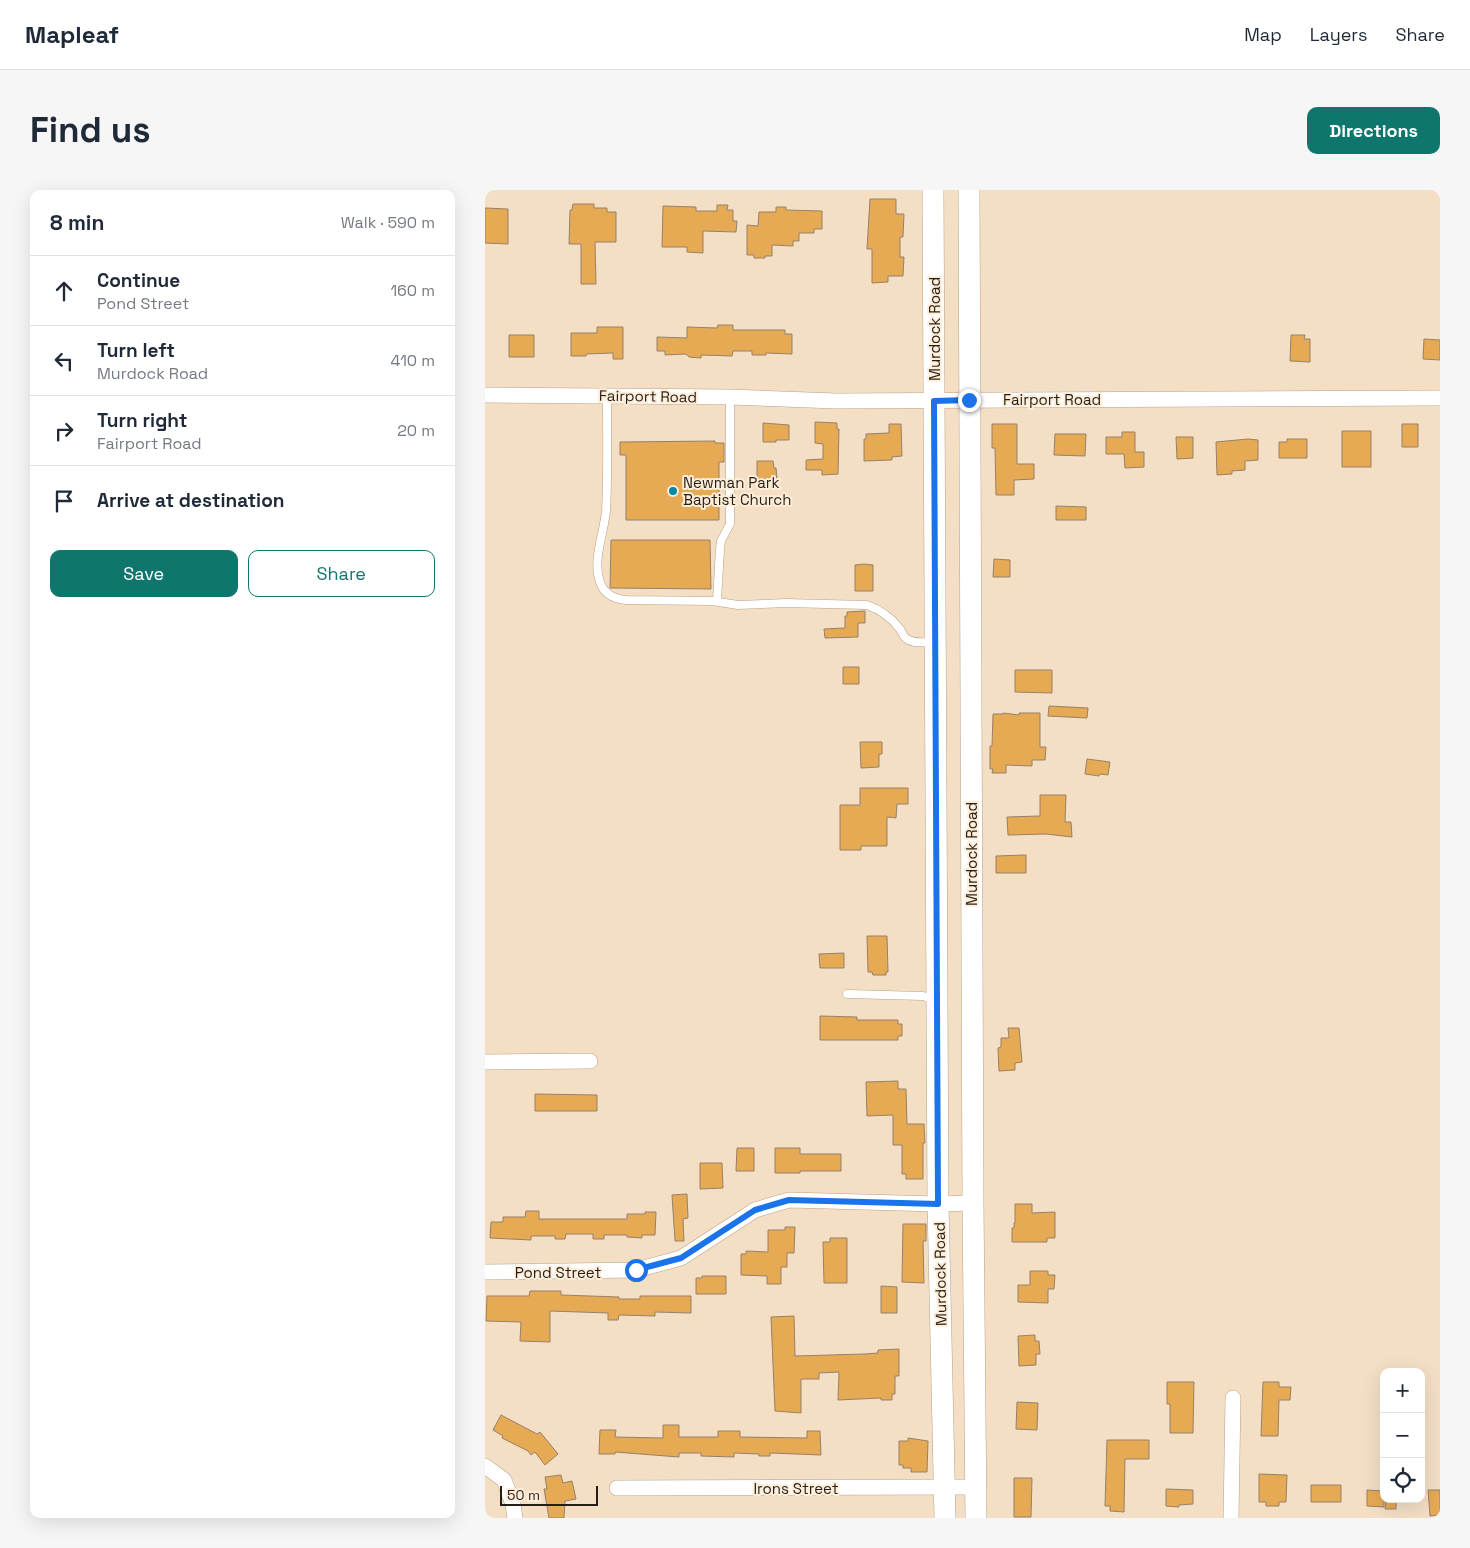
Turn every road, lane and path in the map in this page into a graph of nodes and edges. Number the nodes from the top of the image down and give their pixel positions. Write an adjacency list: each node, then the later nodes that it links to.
1 (933, 190): 8 (main road, Murdock Road)
2 (969, 190): 7 (main road, Murdock Road)
3 (485, 395): 4 (street, Fairport Road)
4 (607, 396): 5 (street, Fairport Road); 9 (lane)
5 (729, 397): 8 (street, Fairport Road); 9 (lane)
6 (1440, 398): 7 (street, Fairport Road)
7 (969, 400): 8 (street, Fairport Road); 11 (main road, Murdock Road)
8 (934, 401): 10 (main road, Murdock Road)
9 (717, 602): 10 (lane)
10 (935, 642): 12 (main road, Murdock Road)
11 (971, 756): 12 (main road); 14 (main road, Murdock Road)
12 (936, 757): 15 (main road, Murdock Road)
13 (847, 994): 15 (lane)
14 (972, 1000): 15 (main road); 18 (main road, Murdock Road)
15 (937, 1001): 19 (main road, Murdock Road)
16 (590, 1060): 17 (street)
17 (485, 1062)
18 (973, 1203): 19 (street, Pond Street); 23 (main road, Murdock Road)
19 (938, 1204): 20 (street, Pond Street); 25 (main road, Murdock Road)
20 (485, 1272)
21 (1233, 1398): 29 (street)
22 (485, 1466): 26 (street)
23 (976, 1487): 25 (street, Irons Street); 28 (main road, Murdock Road)
24 (617, 1488): 25 (street, Irons Street)
25 (945, 1488): 27 (main road, Murdock Road)
26 (515, 1518)
27 (945, 1518)
28 (976, 1518)
29 (1231, 1518)

